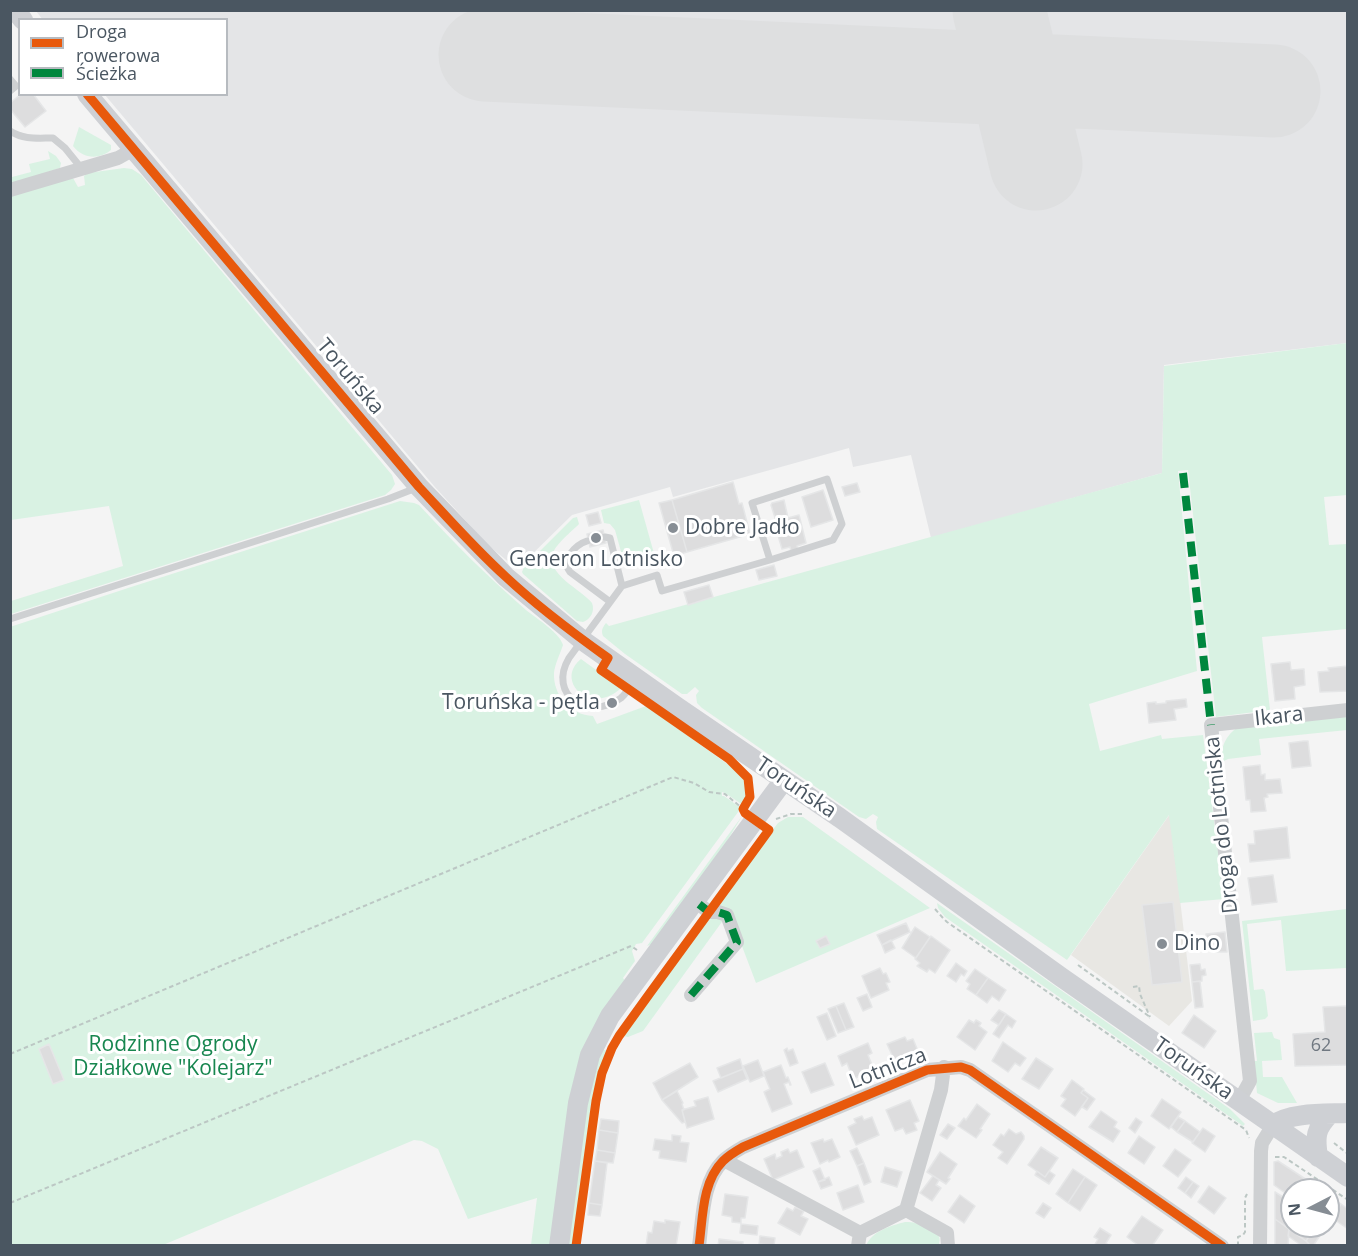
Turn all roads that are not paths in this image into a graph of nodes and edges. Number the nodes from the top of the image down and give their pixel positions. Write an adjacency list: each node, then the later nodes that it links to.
1 (10, 79): 2 (lane)
2 (10, 91)
3 (89, 96): 5 (main road, Toruńska)
4 (10, 131): 6 (lane)
5 (134, 149): 6 (street); 8 (main road, Toruńska)
6 (82, 169): 7 (street)
7 (10, 190)
8 (418, 487): 14 (lane); 15 (main road, Toruńska)
9 (606, 537): 12 (lane)
10 (587, 541): 13 (lane)
11 (770, 560): 11 (lane); 12 (lane)
12 (622, 586): 13 (lane)
13 (609, 602): 15 (lane)
14 (10, 619)
15 (582, 640): 16 (main road, Toruńska); 16 (lane)
16 (636, 678): 19 (main road, Toruńska)
17 (1347, 710): 18 (street, Ikara)
18 (1211, 725): 23 (street, Droga do Lotniska)
19 (784, 780): 20 (main road); 23 (main road, Toruńska)
20 (695, 901): 21 (street); 31 (main road)
21 (691, 995)
22 (944, 1067): 27 (street, Lotnicza); 29 (street, Lotnicza); 34 (street, Lotnicza)
23 (1239, 1101): 25 (main road, Toruńska)
24 (1339, 1114): 25 (main road); 26 (main road)
25 (1273, 1125): 26 (main road, Toruńska); 35 (street)
26 (1318, 1157): 28 (main road, Toruńska)
27 (724, 1160): 30 (street); 32 (street, Lotnicza)
28 (1347, 1177)
29 (906, 1210): 30 (street); 33 (street)
30 (859, 1239)
31 (559, 1245)
32 (699, 1245)
33 (948, 1245)
34 (1222, 1245)
35 (1260, 1245)

